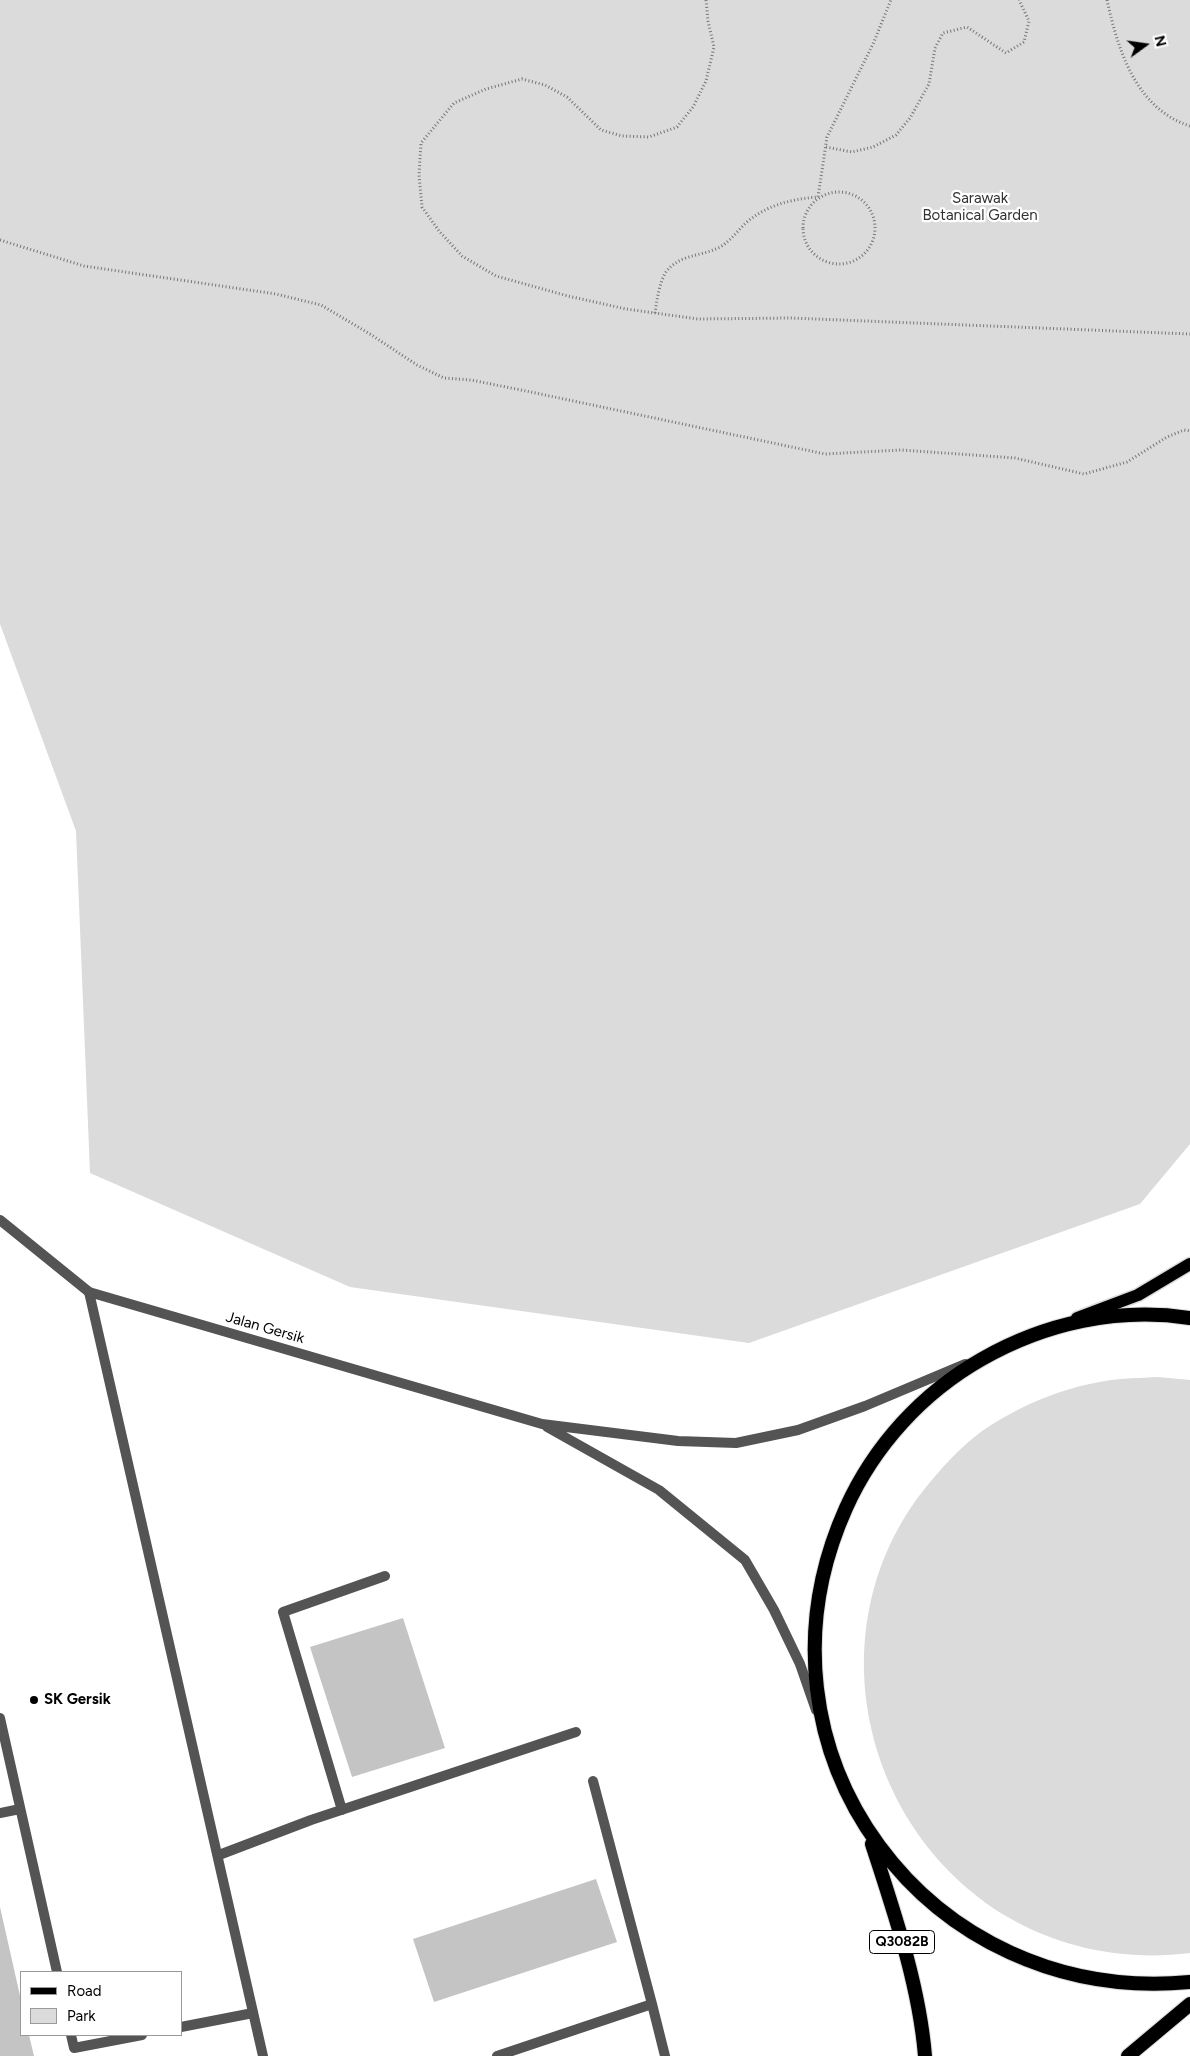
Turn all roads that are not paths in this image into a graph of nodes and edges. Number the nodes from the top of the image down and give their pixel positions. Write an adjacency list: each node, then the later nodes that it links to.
1 (0, 1220): 3 (street, Jalan Gersik)
2 (1190, 1264): 5 (main road)
3 (89, 1292): 7 (street, Jalan Gersik); 17 (street)
4 (1190, 1318): 5 (highway)
5 (1042, 1331): 6 (highway)
6 (994, 1352): 7 (street); 11 (highway)
7 (542, 1424): 11 (street)
8 (385, 1576): 14 (street)
9 (0, 1718): 13 (street)
10 (576, 1732): 14 (street)
11 (833, 1756): 16 (highway)
12 (593, 1781): 20 (street)
13 (20, 1809): 15 (street); 18 (street)
14 (342, 1810): 17 (street)
15 (0, 1813)
16 (868, 1830): 19 (highway); 29 (highway, Q3082B)
17 (219, 1855): 22 (street)
18 (57, 1971)
19 (1190, 1982)
20 (652, 2004): 27 (street); 28 (street)
21 (1190, 2004): 30 (highway)
22 (252, 2013): 23 (street); 26 (street)
23 (182, 2027)
24 (71, 2036): 25 (street)
25 (137, 2036)
26 (263, 2056)
27 (496, 2056)
28 (665, 2056)
29 (925, 2056)
30 (1128, 2056)

